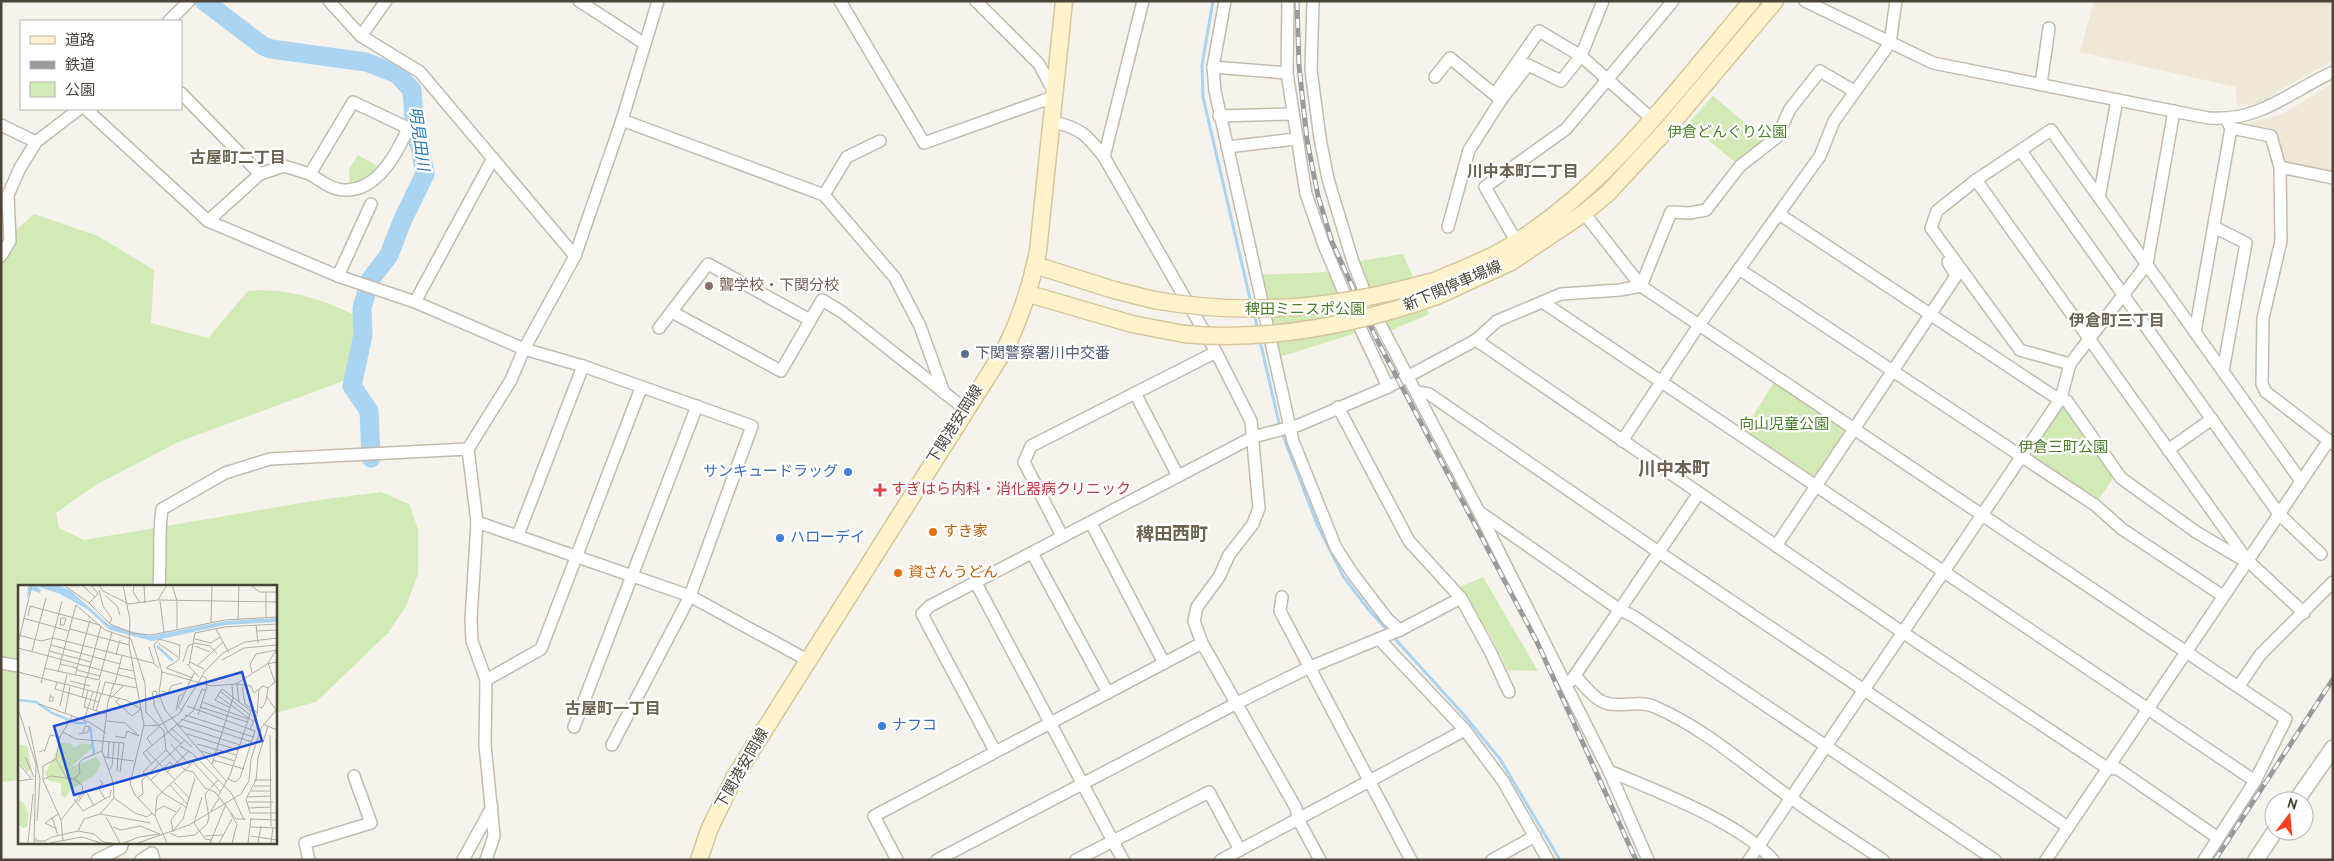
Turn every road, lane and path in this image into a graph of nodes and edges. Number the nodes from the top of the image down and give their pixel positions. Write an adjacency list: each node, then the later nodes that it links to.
1 (189, 1): 19 (street)
2 (329, 1): 21 (street)
3 (386, 1): 21 (street)
4 (579, 1): 23 (street)
5 (658, 1): 23 (street)
6 (840, 1): 33 (street)
7 (976, 1): 33 (street)
8 (1064, 1): 33 (main road, 下関港安岡線)
9 (1143, 1): 51 (street)
10 (1225, 1): 25 (street)
11 (1288, 1): 27 (street)
12 (1313, 1): 94 (street)
13 (1603, 1): 24 (street)
14 (1674, 1): 29 (street)
15 (1752, 1): 41 (main road, 新下関停車場線)
16 (1775, 1): 61 (main road, 新下関停車場線)
17 (1805, 1): 22 (street)
18 (1896, 1): 22 (street)
19 (170, 20)
20 (2049, 28): 30 (street)
21 (361, 36): 52 (street)
22 (1890, 43): 30 (street); 31 (street)
23 (645, 44): 42 (street)
24 (1581, 56): 29 (street); 34 (street); 34 (street)
25 (1213, 68): 27 (street); 40 (street)
26 (2333, 72): 44 (street)
27 (1287, 73): 39 (street)
28 (1435, 77): 34 (street)
29 (1610, 79): 41 (street); 67 (street)
30 (2041, 84): 35 (street)
31 (1854, 91): 62 (street); 74 (street)
32 (182, 94): 54 (street)
33 (1056, 96): 43 (main road, 下関港安岡線)
34 (1498, 97): 64 (street)
35 (2117, 100): 38 (street); 59 (street)
36 (78, 110): 48 (street)
37 (87, 110): 63 (street)
38 (2174, 111): 44 (street); 70 (street)
39 (1293, 114): 40 (street); 46 (street)
40 (1219, 116): 49 (street)
41 (1652, 118): 67 (main road, 新下関停車場線)
42 (622, 120): 58 (street); 69 (street)
43 (1053, 122): 51 (street); 71 (main road, 下関港安岡線)
44 (2228, 124): 53 (street); 65 (street)
45 (1, 125): 48 (street)
46 (1296, 139): 49 (street); 96 (street)
47 (880, 141): 58 (street)
48 (36, 142): 68 (street)
49 (1227, 147): 107 (street)
50 (2021, 150): 57 (street); 59 (street); 77 (street)
51 (1104, 157): 89 (street)
52 (493, 158): 69 (street); 78 (street)
53 (2280, 167): 56 (street); 110 (street)
54 (260, 174): 55 (street); 63 (street)
55 (310, 174): 55 (street)
56 (2333, 178)
57 (1976, 180): 66 (street); 87 (street)
58 (824, 195): 99 (street)
59 (2099, 198): 70 (street)
60 (371, 204): 73 (street)
61 (1584, 214): 67 (main road, 新下関停車場線); 74 (street)
62 (1779, 214): 72 (street); 81 (street)
63 (208, 222): 73 (street)
64 (1448, 227)
65 (2214, 227): 85 (street); 93 (street)
66 (1940, 239): 81 (street); 90 (street)
67 (1520, 248): 75 (main road, 新下関停車場線)
68 (1, 256)
69 (575, 256): 88 (street)
70 (2147, 264): 77 (street); 85 (street)
71 (1035, 265): 75 (main road, 新下関停車場線, bridge); 76 (main road, 下関港安岡線)
72 (1739, 269): 83 (street); 92 (street)
73 (338, 276): 78 (street)
74 (1641, 286): 79 (street); 83 (street)
75 (1436, 289): 76 (main road, 新下関停車場線, bridge)
76 (1028, 294): 104 (main road, 下関港安岡線)
77 (2123, 295): 87 (street); 105 (street)
78 (415, 302): 88 (street)
79 (1544, 302): 86 (street); 95 (street)
80 (672, 312): 82 (street); 82 (street); 84 (street)
81 (1932, 314): 92 (street); 101 (street)
82 (810, 320): 99 (street)
83 (1699, 325): 95 (street); 106 (street)
84 (659, 328)
85 (2195, 332): 93 (street)
86 (1476, 340): 94 (street); 109 (street)
87 (2089, 340): 90 (street); 112 (street)
88 (524, 349): 91 (street); 111 (street)
89 (1216, 352): 100 (street); 108 (street)
90 (2070, 364): 101 (street)
91 (583, 366): 97 (street); 123 (street)
92 (1894, 370): 106 (street); 113 (street)
93 (2223, 371): 115 (street)
94 (1408, 376): 96 (street); 98 (street)
95 (1662, 382): 109 (street); 116 (street)
96 (1388, 387): 103 (street)
97 (641, 388): 102 (street); 129 (street)
98 (1417, 392): 118 (street); 127 (street)
99 (944, 393): 104 (street)
100 (1135, 393): 114 (street); 124 (street)
101 (2061, 398): 113 (street); 130 (street)
102 (696, 406): 132 (street); 136 (street)
103 (1338, 407): 107 (street); 139 (street)
104 (965, 409): 147 (main road, 下関港安岡線)
105 (2212, 419): 112 (street); 120 (street)
106 (1853, 428): 116 (street); 119 (street)
107 (1284, 429): 108 (street); 142 (street)
108 (1254, 437): 114 (street); 145 (street)
109 (1622, 441): 117 (street)
110 (2331, 442): 115 (street)
111 (468, 449): 121 (street); 135 (street)
112 (2168, 450): 130 (street)
113 (2021, 456): 119 (street); 137 (street)
114 (1178, 476): 122 (street)
115 (2301, 481): 120 (street)
116 (1816, 486): 125 (street); 131 (street)
117 (1699, 494): 125 (street); 127 (street)
118 (1479, 512): 140 (street); 154 (street)
119 (1982, 514): 131 (street); 146 (street)
120 (2279, 514): 128 (street); 130 (street)
121 (477, 522): 123 (street); 153 (street)
122 (1091, 523): 124 (street); 149 (street)
123 (518, 536): 129 (street)
124 (1062, 536): 126 (street)
125 (1776, 546): 143 (street)
126 (1032, 553): 134 (street); 158 (street)
127 (1660, 553): 140 (street); 156 (street)
128 (2321, 554)
129 (576, 556): 132 (street); 153 (street)
130 (2248, 560): 137 (street); 141 (street)
131 (1944, 572): 143 (street); 160 (street)
132 (632, 577): 136 (street); 162 (street)
133 (2333, 582): 141 (street)
134 (976, 583): 161 (street); 167 (street)
135 (159, 585)
136 (690, 596): 147 (street); 164 (street)
137 (2223, 596): 146 (street)
138 (1282, 597): 151 (street)
139 (1461, 598): 142 (street); 157 (street)
140 (1620, 610): 152 (street); 165 (street)
141 (2304, 613): 155 (street)
142 (1398, 631): 144 (street)
143 (1902, 632): 156 (street); 168 (street)
144 (1381, 638): 151 (street); 163 (street)
145 (1202, 643): 149 (street); 159 (street)
146 (2186, 652): 155 (street); 160 (street)
147 (809, 661): 192 (main road, 下関港安岡線)
148 (1, 663): 150 (street)
149 (1164, 663): 158 (street)
150 (18, 666)
151 (1308, 668): 159 (street); 171 (street)
152 (1575, 676): 154 (street); 175 (street)
153 (486, 680): 176 (street)
154 (1566, 686): 169 (street)
155 (2239, 686): 172 (street)
156 (1865, 690): 165 (street); 178 (street)
157 (1509, 692)
158 (1108, 693): 161 (street)
159 (1237, 703): 173 (street); 177 (street)
160 (2147, 709): 168 (street); 172 (street)
161 (1052, 723): 167 (street); 173 (street)
162 (574, 728)
163 (1465, 730): 171 (street); 179 (street)
164 (612, 746)
165 (1826, 747): 175 (street); 206 (street)
166 (2333, 748): 174 (street)
167 (996, 751): 193 (street)
168 (2107, 768): 178 (street); 180 (street)
169 (1609, 771): 184 (street); 202 (street)
170 (354, 776): 189 (street)
171 (1369, 780): 177 (street); 199 (street)
172 (2255, 781): 180 (street)
173 (1084, 784): 181 (street); 194 (street)
174 (2303, 791)
175 (1791, 799): 184 (street); 205 (street)
176 (492, 807): 190 (street); 191 (street)
177 (1298, 819): 185 (street); 198 (street)
178 (2068, 826): 207 (street)
179 (1535, 836): 200 (street); 201 (street)
180 (2218, 838): 208 (street)
181 (1112, 840): 185 (street); 195 (street); 196 (street)
182 (2268, 841): 209 (street)
183 (122, 844): 186 (street)
184 (1760, 844): 203 (street); 204 (street)
185 (1240, 850): 197 (street)
186 (97, 860)
187 (141, 860): 188 (street)
188 (154, 860)
189 (309, 860)
190 (463, 860)
191 (486, 860)
192 (699, 860)
193 (897, 860)
194 (937, 860)
195 (1076, 860)
196 (1123, 860)
197 (1221, 860)
198 (1320, 860)
199 (1411, 860)
200 (1492, 860)
201 (1548, 860)
202 (1648, 860)
203 (1749, 860)
204 (1773, 860)
205 (1883, 860)
206 (1995, 860)
207 (2046, 860)
208 (2204, 860)
209 (2256, 860)

